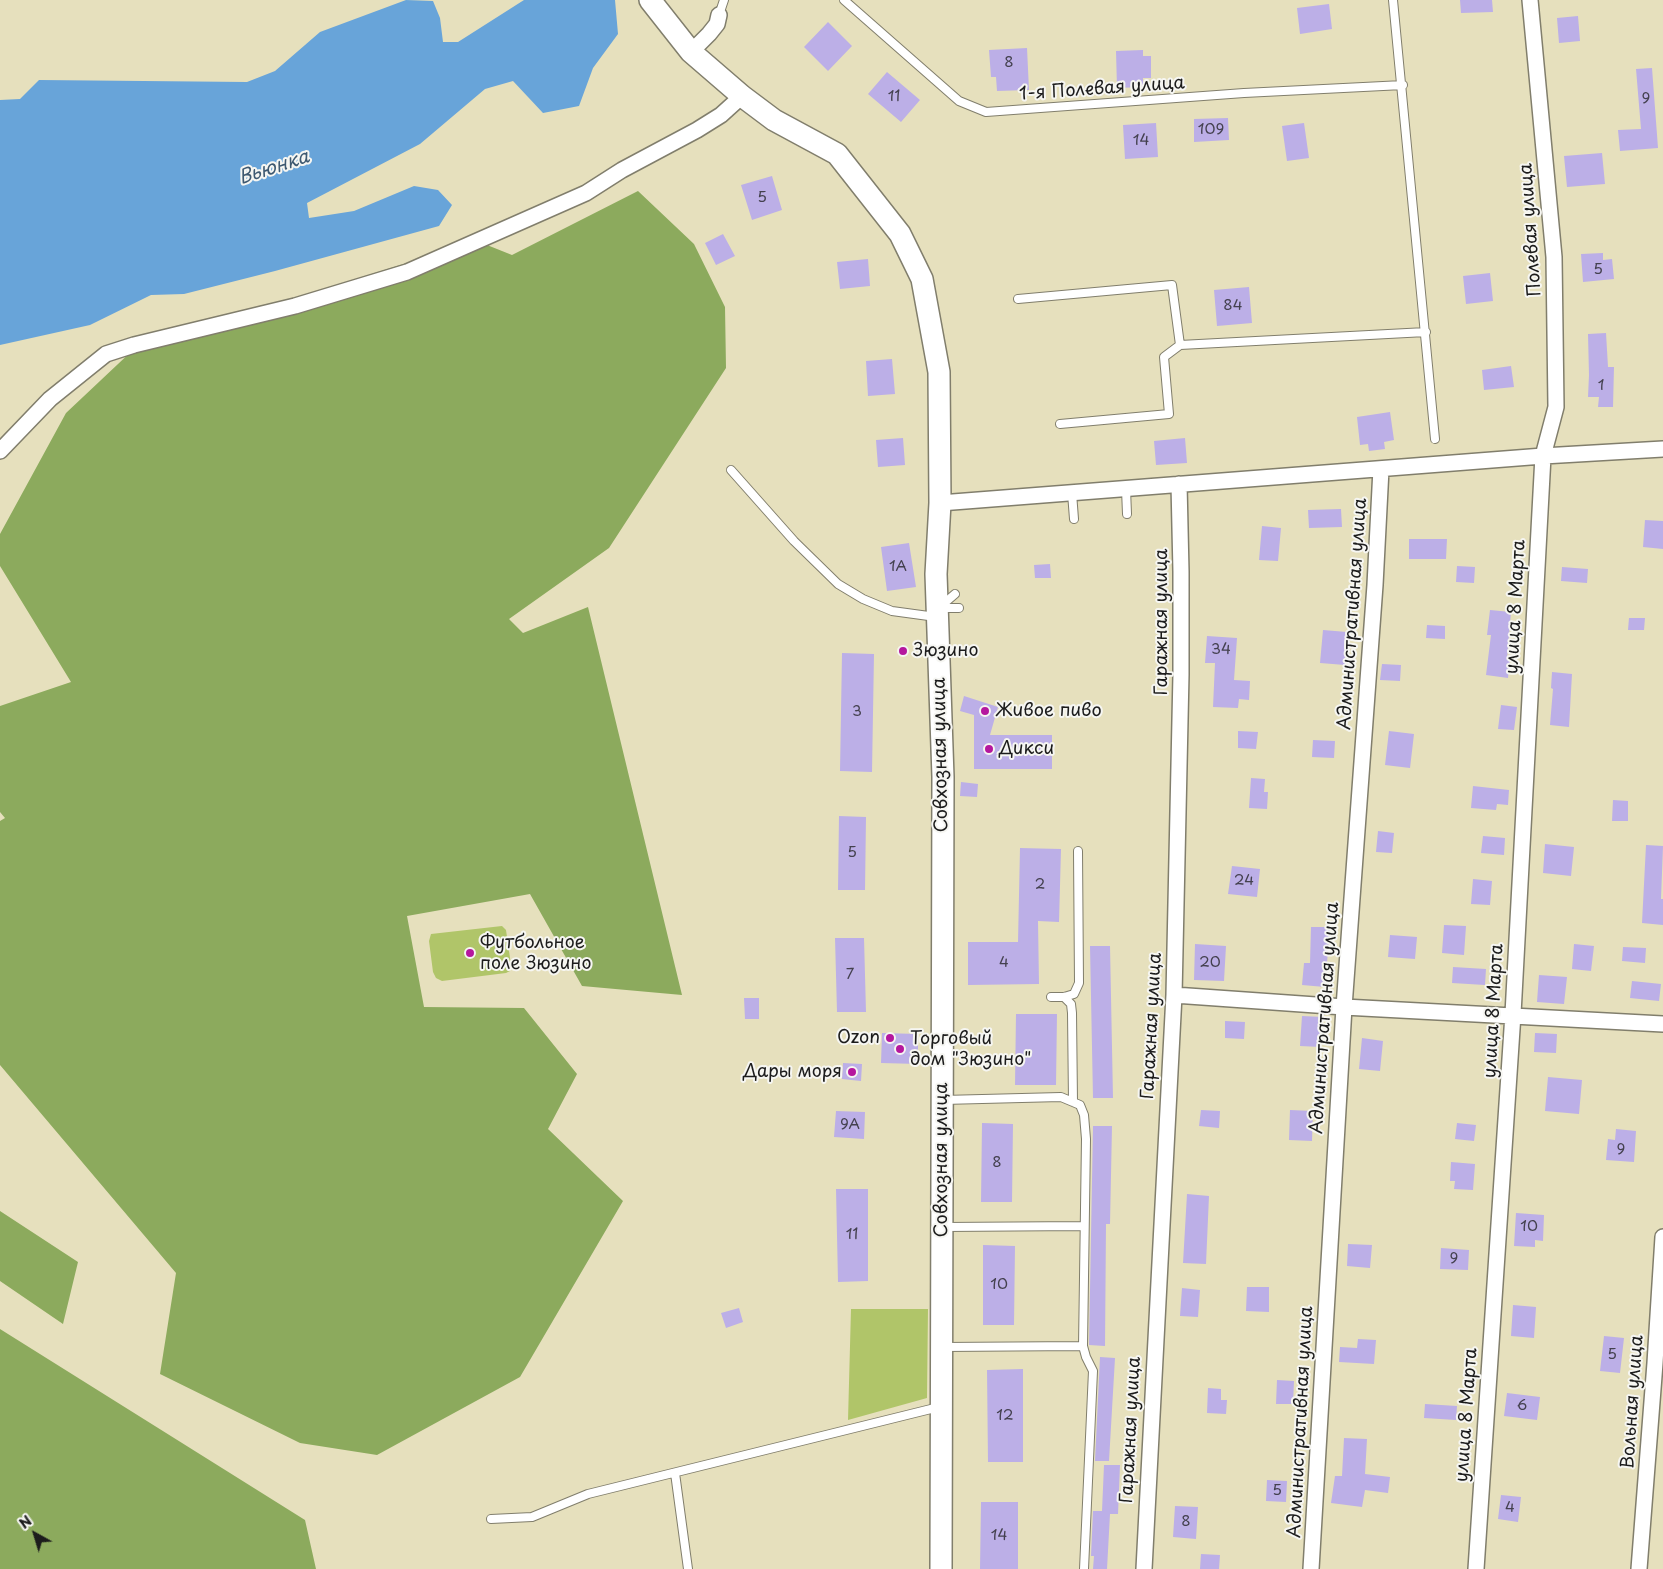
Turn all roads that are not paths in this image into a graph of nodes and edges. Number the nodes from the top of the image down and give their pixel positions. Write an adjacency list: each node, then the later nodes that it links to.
1 (650, 0): 7 (street, Совхозная улица)
2 (724, 0): 6 (lane)
3 (844, 0): 8 (lane, 1-я Полевая улица)
4 (1394, 0): 8 (lane)
5 (1530, 0): 17 (street, Полевая улица)
6 (720, 15): 7 (street)
7 (691, 52): 9 (street, Совхозная улица)
8 (1403, 85): 11 (lane)
9 (742, 96): 16 (street); 23 (street, Совхозная улица)
10 (1018, 299): 12 (lane)
11 (1426, 332): 12 (lane); 14 (lane)
12 (1180, 345): 13 (lane)
13 (1060, 424)
14 (1435, 439)
15 (1663, 449): 17 (street)
16 (0, 450)
17 (1543, 456): 18 (street); 34 (street, улица 8 Марта)
18 (1381, 469): 20 (street); 33 (street, Административная улица)
19 (732, 470): 28 (lane)
20 (1179, 484): 21 (street); 30 (street, Гаражная улица)
21 (1126, 489): 22 (street); 24 (lane)
22 (1072, 493): 23 (street); 25 (lane)
23 (940, 503): 28 (street, Совхозная улица)
24 (1127, 514)
25 (1074, 519)
26 (955, 594): 28 (lane)
27 (959, 608): 28 (lane)
28 (938, 613): 36 (street, Совхозная улица)
29 (1078, 851): 32 (lane)
30 (1174, 995): 33 (street); 50 (street, Гаражная улица)
31 (1051, 996): 32 (lane)
32 (1064, 998): 37 (lane)
33 (1344, 1007): 34 (street); 51 (street, Административная улица)
34 (1513, 1014): 35 (street); 52 (street, улица 8 Марта)
35 (1663, 1024)
36 (942, 1100): 37 (lane); 39 (street, Совхозная улица)
37 (1073, 1102): 38 (lane)
38 (1084, 1226): 39 (lane); 41 (lane)
39 (942, 1227): 42 (street, Совхозная улица)
40 (1663, 1237): 43 (street, Вольная улица)
41 (1083, 1346): 42 (lane); 49 (lane)
42 (942, 1347): 44 (street, Совхозная улица)
43 (1658, 1387): 53 (street, Вольная улица)
44 (942, 1406): 45 (lane); 48 (street, Совхозная улица)
45 (675, 1473): 46 (lane); 47 (lane)
46 (491, 1519)
47 (688, 1569)
48 (942, 1569)
49 (1084, 1569)
50 (1144, 1569)
51 (1311, 1569)
52 (1476, 1569)
53 (1639, 1569)

